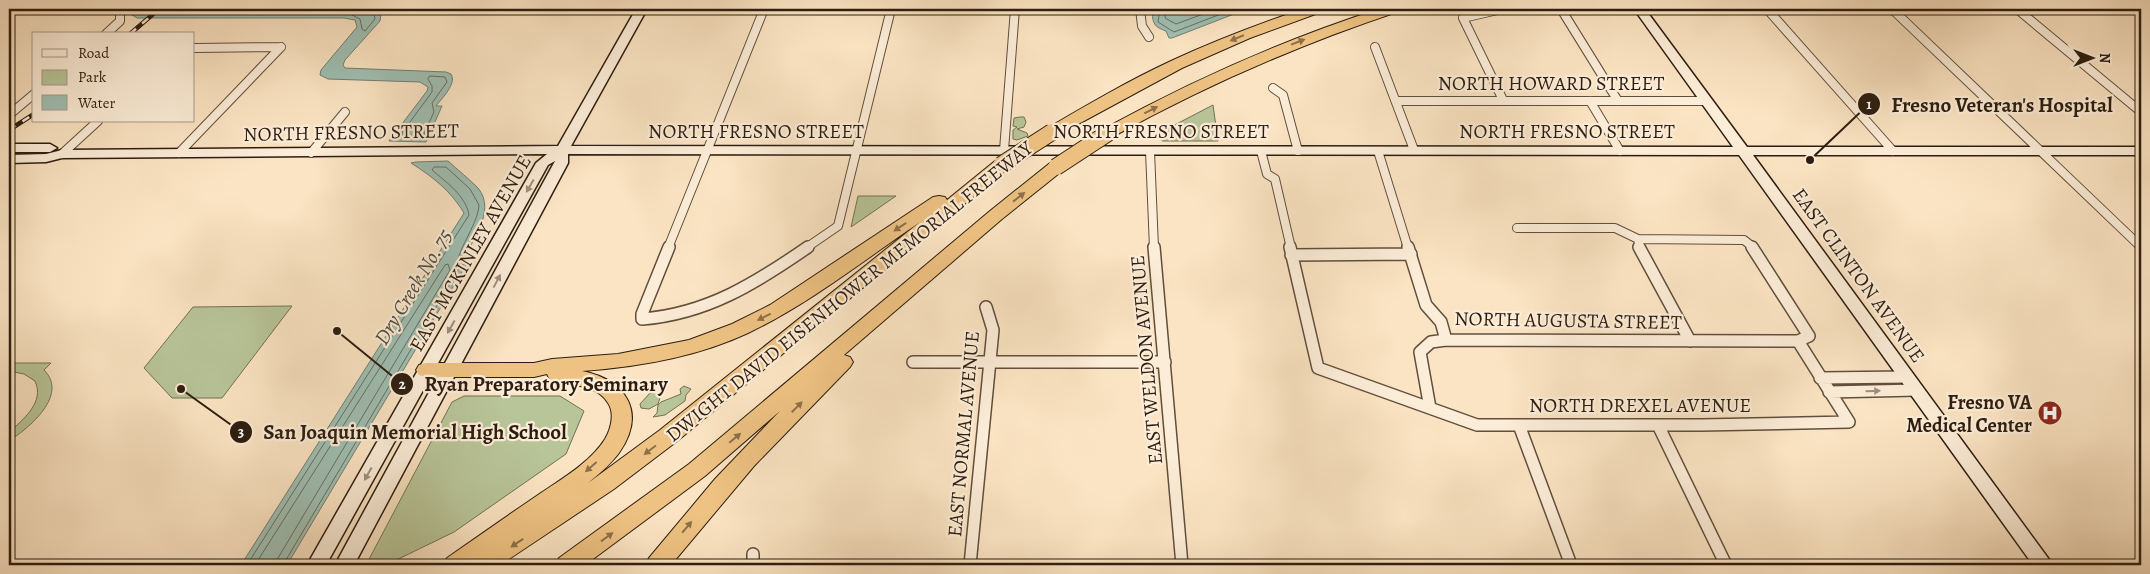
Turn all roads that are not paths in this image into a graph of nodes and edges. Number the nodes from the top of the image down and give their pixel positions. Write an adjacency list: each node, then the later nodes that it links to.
1 (120, 9): 15 (street)
2 (641, 9): 31 (main road, EAST MCKINLEY AVENUE)
3 (764, 9): 36 (street)
4 (891, 9): 37 (street)
5 (1015, 9): 47 (street)
6 (1140, 9): 16 (street)
7 (1316, 9): 47 (highway, DWIGHT DAVID EISENHOWER MEMORIAL FREEWAY, one-way to 47, bridge)
8 (1392, 9): 49 (highway, DWIGHT DAVID EISENHOWER MEMORIAL FREEWAY, one-way to 8, bridge)
9 (1502, 9): 22 (street)
10 (1561, 9): 23 (street)
11 (1640, 9): 25 (main road, EAST CLINTON AVENUE)
12 (1767, 9): 43 (street)
13 (1892, 9): 34 (street)
14 (2017, 9): 27 (street)
15 (108, 32)
16 (1149, 37)
17 (1375, 47): 21 (street)
18 (195, 48): 45 (street)
19 (1274, 88): 39 (street)
20 (32, 96): 28 (street)
21 (1396, 100): 22 (street, NORTH HOWARD STREET); 33 (street)
22 (1503, 100): 24 (street, NORTH HOWARD STREET)
23 (1618, 100): 24 (street, NORTH HOWARD STREET); 25 (street, NORTH HOWARD STREET)
24 (1590, 101): 41 (street)
25 (1707, 101): 42 (main road, EAST CLINTON AVENUE)
26 (344, 112): 46 (street)
27 (2141, 112)
28 (9, 115)
29 (97, 122): 35 (street)
30 (9, 150): 35 (main road)
31 (562, 150): 36 (main road, NORTH FRESNO STREET); 46 (main road, NORTH FRESNO STREET); 62 (main road, EAST MCKINLEY AVENUE, one-way to 62); 63 (main road, EAST MCKINLEY AVENUE, one-way to 31)
32 (1261, 150): 38 (main road, NORTH FRESNO STREET); 39 (main road, NORTH FRESNO STREET); 54 (street)
33 (1414, 150): 40 (main road, NORTH FRESNO STREET); 41 (main road, NORTH FRESNO STREET)
34 (2040, 150): 43 (main road, NORTH FRESNO STREET); 44 (main road, NORTH FRESNO STREET); 52 (street)
35 (59, 151): 45 (main road, NORTH FRESNO STREET); 48 (main road, NORTH FRESNO STREET)
36 (706, 151): 37 (main road, NORTH FRESNO STREET); 37 (street)
37 (856, 151): 47 (main road, NORTH FRESNO STREET)
38 (1150, 151): 47 (main road, NORTH FRESNO STREET); 61 (street, EAST WELDON AVENUE)
39 (1298, 151): 40 (main road, NORTH FRESNO STREET)
40 (1378, 151): 53 (street, NORTH AUGUSTA STREET)
41 (1620, 151): 42 (main road, NORTH FRESNO STREET)
42 (1743, 151): 43 (main road, NORTH FRESNO STREET); 65 (main road, EAST CLINTON AVENUE)
43 (1893, 151)
44 (2141, 151)
45 (179, 153): 46 (main road, NORTH FRESNO STREET)
46 (311, 153)
47 (1002, 158): 64 (highway, one-way to 64); 75 (highway, DWIGHT DAVID EISENHOWER MEMORIAL FREEWAY, one-way to 75)
48 (9, 159)
49 (996, 215): 76 (highway, DWIGHT DAVID EISENHOWER MEMORIAL FREEWAY, one-way to 49); 77 (highway, one-way to 49)
50 (1516, 228): 51 (street)
51 (1638, 239): 57 (street); 58 (street)
52 (2141, 247)
53 (1411, 254): 54 (street); 56 (street, NORTH AUGUSTA STREET)
54 (1291, 255): 69 (street, NORTH DREXEL AVENUE)
55 (986, 307): 60 (street, EAST NORMAL AVENUE)
56 (1446, 340): 57 (street, NORTH AUGUSTA STREET); 69 (street)
57 (1690, 341): 58 (street, NORTH AUGUSTA STREET)
58 (1798, 341): 66 (street)
59 (913, 362): 60 (street)
60 (989, 362): 61 (street); 78 (street, EAST NORMAL AVENUE)
61 (1165, 362): 79 (street, EAST WELDON AVENUE)
62 (426, 370): 63 (highway); 72 (main road, EAST MCKINLEY AVENUE, one-way to 72)
63 (450, 370): 64 (highway); 73 (main road, EAST MCKINLEY AVENUE)
64 (534, 370): 74 (highway, one-way to 74)
65 (1907, 377): 66 (street); 67 (main road, EAST CLINTON AVENUE)
66 (1820, 378): 68 (street)
67 (1917, 390): 68 (street, one-way to 67); 82 (main road, EAST CLINTON AVENUE)
68 (1829, 392): 71 (street, NORTH DREXEL AVENUE)
69 (1430, 408): 70 (street, NORTH DREXEL AVENUE)
70 (1519, 425): 71 (street, NORTH DREXEL AVENUE); 80 (street)
71 (1658, 425): 81 (street)
72 (316, 565)
73 (344, 565)
74 (455, 565)
75 (481, 565)
76 (567, 565)
77 (657, 565)
78 (970, 565)
79 (1182, 565)
80 (1571, 565)
81 (1726, 565)
82 (2044, 565)

